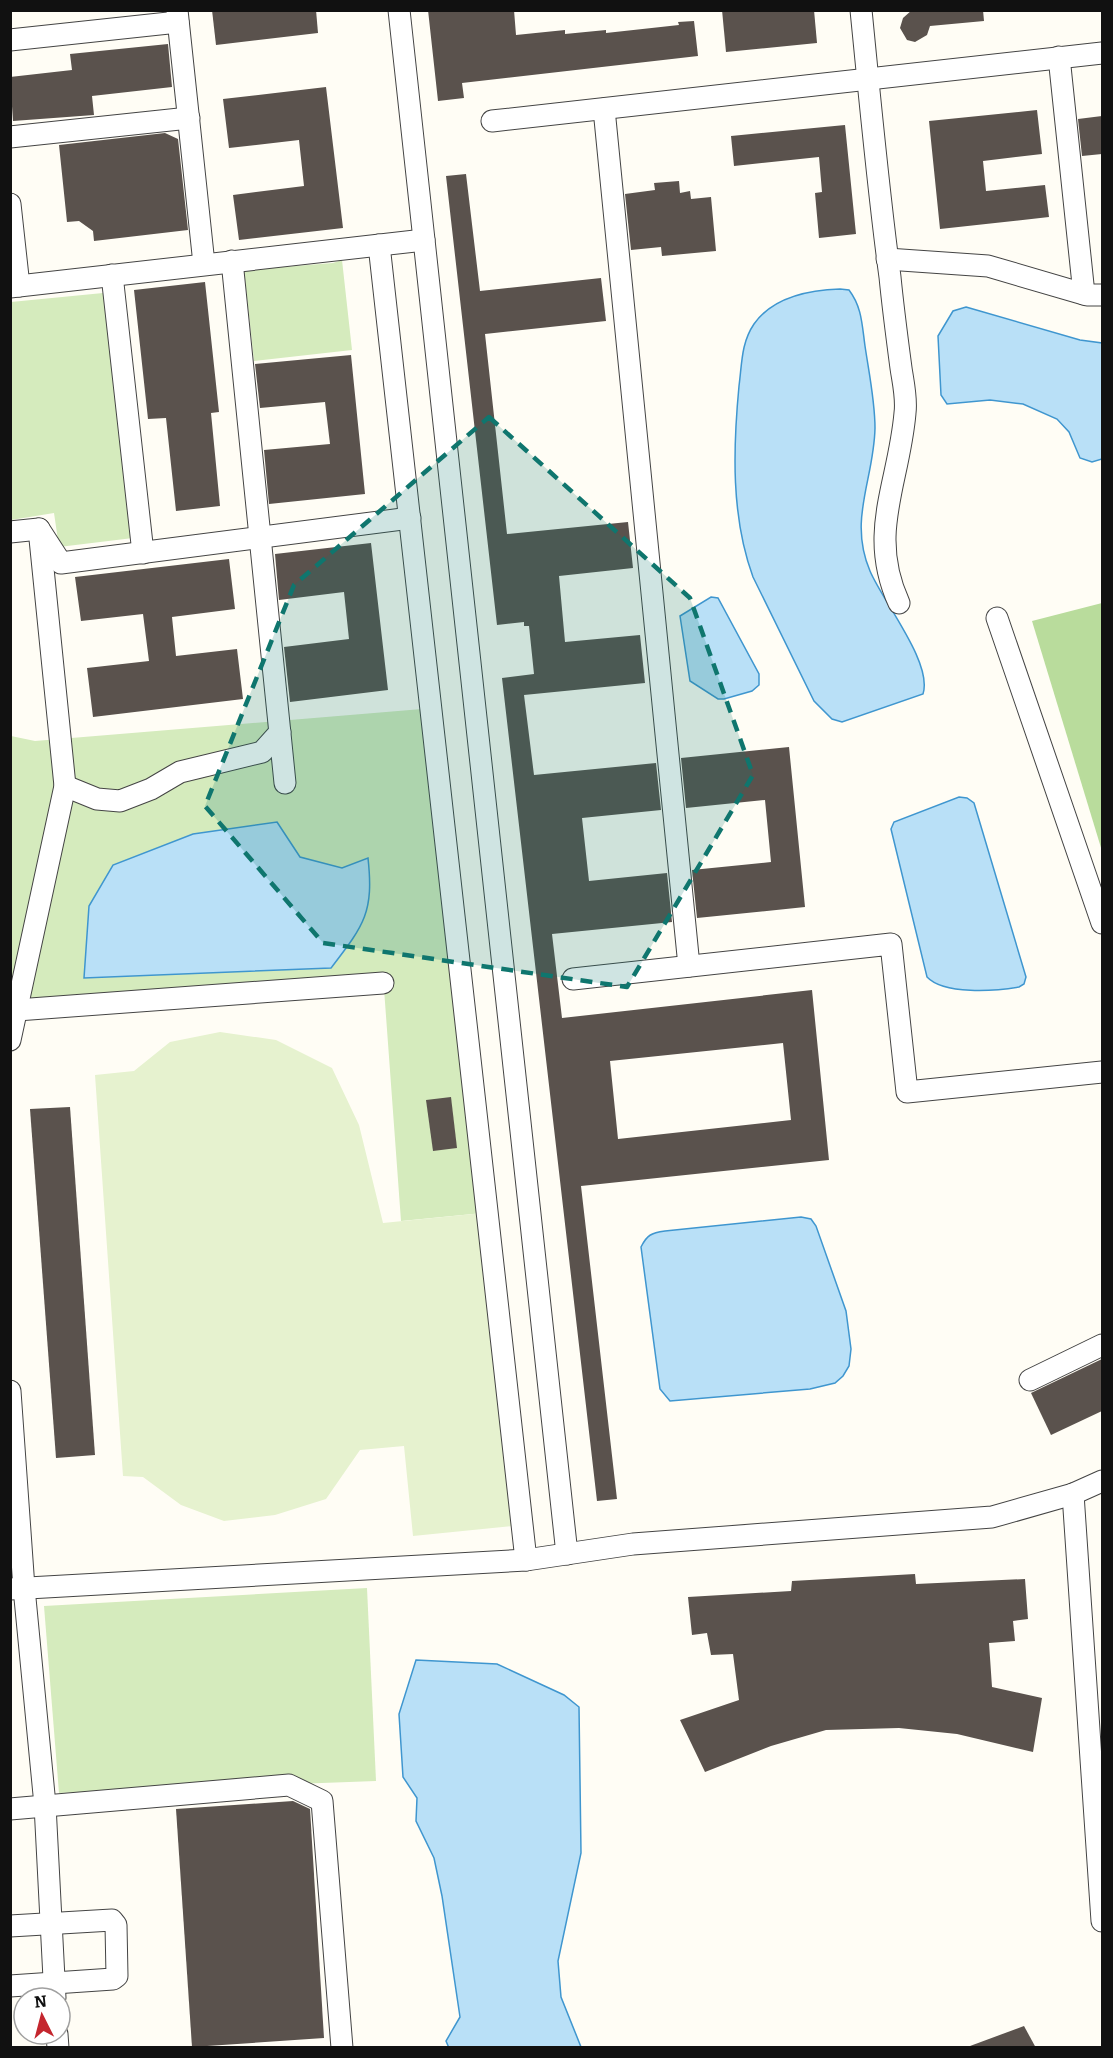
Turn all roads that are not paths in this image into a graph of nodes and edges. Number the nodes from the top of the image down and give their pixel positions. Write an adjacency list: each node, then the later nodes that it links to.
1 (399, 10): 13 (street)
2 (861, 10): 7 (street)
3 (178, 16): 4 (street); 9 (street)
4 (10, 40)
5 (1102, 52): 6 (street)
6 (1059, 57): 7 (street); 20 (street)
7 (868, 79): 8 (street); 15 (street)
8 (604, 109): 10 (street); 33 (street)
9 (189, 118): 11 (street); 17 (street)
10 (492, 121)
11 (10, 137)
12 (10, 204): 19 (street)
13 (424, 240): 14 (street); 44 (street)
14 (379, 244): 16 (street); 21 (street)
15 (887, 259): 20 (street); 26 (street)
16 (232, 261): 17 (street); 24 (street)
17 (204, 264): 18 (street)
18 (112, 275): 19 (street); 25 (street)
19 (15, 286)
20 (1093, 294)
21 (410, 518): 24 (street); 45 (street)
22 (39, 529): 23 (street); 25 (street); 30 (street)
23 (10, 532)
24 (260, 537): 25 (street); 28 (street)
25 (143, 553)
26 (899, 603)
27 (997, 618): 31 (street)
28 (280, 732): 29 (street); 30 (street)
29 (285, 783)
30 (65, 786): 36 (street)
31 (1097, 891): 32 (street)
32 (1102, 922)
33 (689, 966): 34 (street); 38 (street)
34 (573, 979)
35 (383, 982): 36 (street)
36 (17, 1010): 37 (street)
37 (10, 1040)
38 (1102, 1072)
39 (1102, 1345): 40 (street)
40 (1030, 1380)
41 (10, 1391): 46 (street)
42 (1102, 1480): 43 (street)
43 (1074, 1494): 44 (street); 49 (street)
44 (567, 1554): 45 (street)
45 (526, 1560): 46 (street)
46 (17, 1589): 47 (street)
47 (45, 1805): 48 (street); 50 (street); 54 (street)
48 (10, 1809)
49 (1102, 1921)
50 (49, 1923): 51 (street); 52 (street); 53 (street)
51 (10, 1926)
52 (54, 1986)
53 (72, 1987)
54 (342, 2048)

